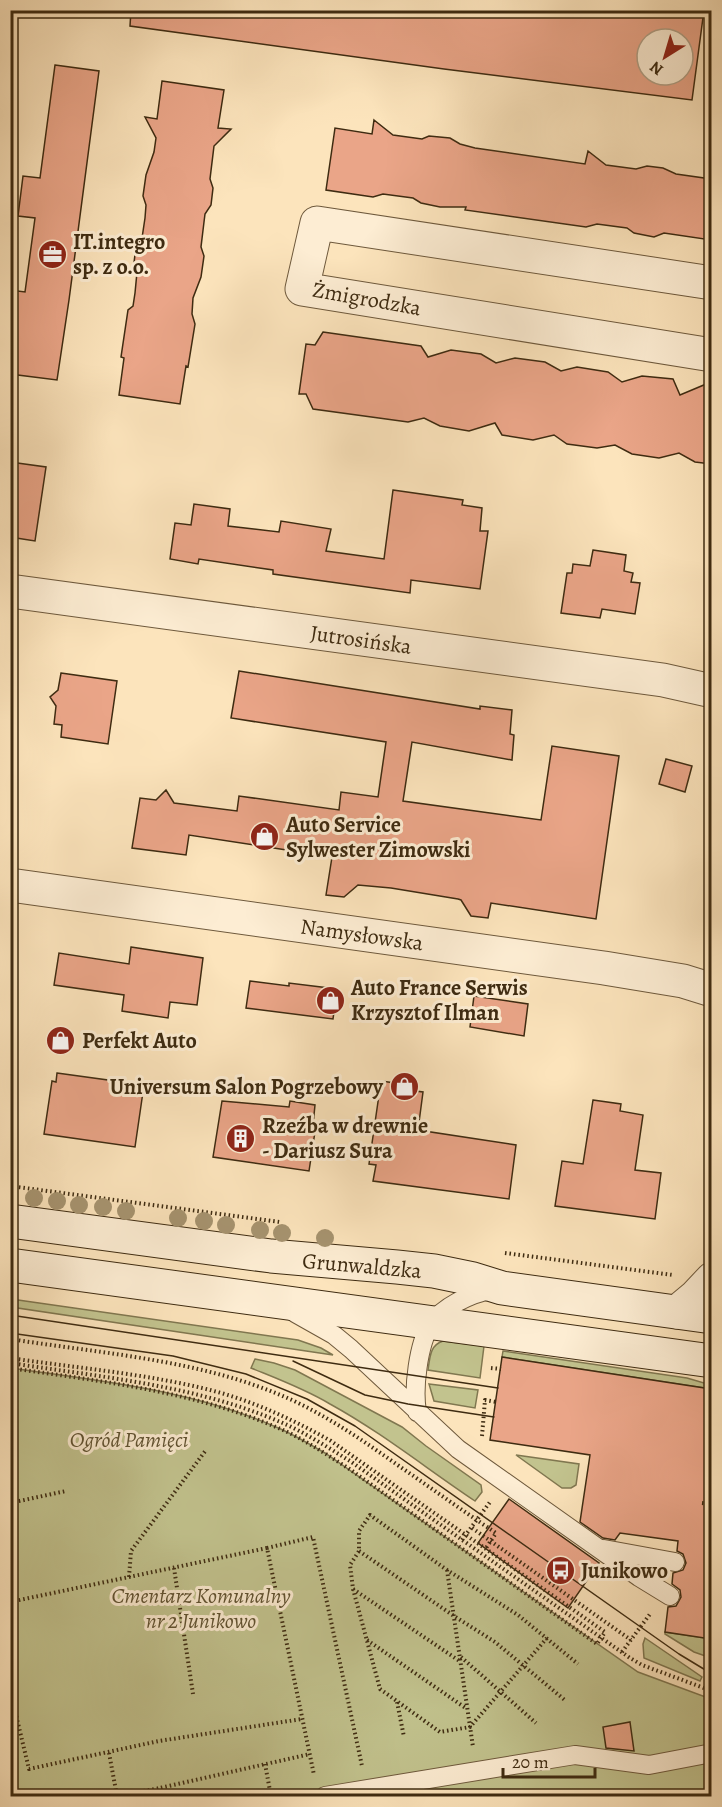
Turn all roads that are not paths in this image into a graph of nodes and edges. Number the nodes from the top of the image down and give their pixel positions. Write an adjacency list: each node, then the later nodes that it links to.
1 (711, 283): 2 (street, Żmigrodzka)
2 (711, 355)
3 (10, 591): 4 (street, Jutrosińska)
4 (711, 691)
5 (10, 885): 6 (street, Namysłowska)
6 (711, 990)
7 (10, 1221): 10 (street, Grunwaldzka)
8 (10, 1265): 11 (street, Grunwaldzka)
9 (711, 1279): 12 (street)
10 (502, 1288): 12 (street, Grunwaldzka); 14 (lane)
11 (264, 1300): 14 (street, Grunwaldzka); 16 (lane)
12 (677, 1312): 13 (street, Grunwaldzka)
13 (711, 1317)
14 (432, 1323): 15 (street, Grunwaldzka); 16 (lane)
15 (711, 1361)
16 (417, 1412): 17 (lane)
17 (600, 1548): 18 (lane); 19 (lane)
18 (675, 1562)
19 (670, 1596)
20 (711, 1753): 21 (lane)
21 (325, 1797)

